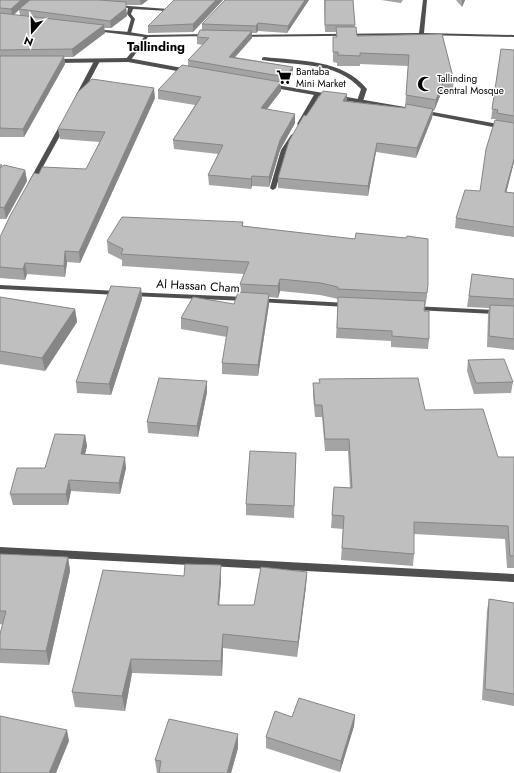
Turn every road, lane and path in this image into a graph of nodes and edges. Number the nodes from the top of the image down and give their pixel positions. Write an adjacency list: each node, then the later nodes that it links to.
1 (425, 0): 9 (street)
2 (109, 6): 3 (street)
3 (131, 7): 4 (street); 7 (street)
4 (168, 10)
5 (90, 29): 7 (street)
6 (200, 29): 8 (street)
7 (129, 33): 11 (street)
8 (195, 34): 10 (street); 11 (street)
9 (421, 34): 12 (street); 13 (street)
10 (217, 35)
11 (147, 36): 15 (street)
12 (232, 36)
13 (514, 36)
14 (264, 59): 21 (street)
15 (128, 60): 17 (street); 18 (street)
16 (52, 61): 17 (street)
17 (97, 61): 22 (street)
18 (196, 72)
19 (264, 85): 20 (street)
20 (317, 94): 21 (street); 25 (street)
21 (360, 101): 24 (street)
22 (75, 102)
23 (67, 116): 26 (street)
24 (514, 129)
25 (273, 188)
26 (26, 192)
27 (0, 287): 28 (street, Al Hassan Cham)
28 (356, 305)
29 (403, 307): 30 (street)
30 (514, 313)
31 (0, 551): 32 (street)
32 (514, 578)

